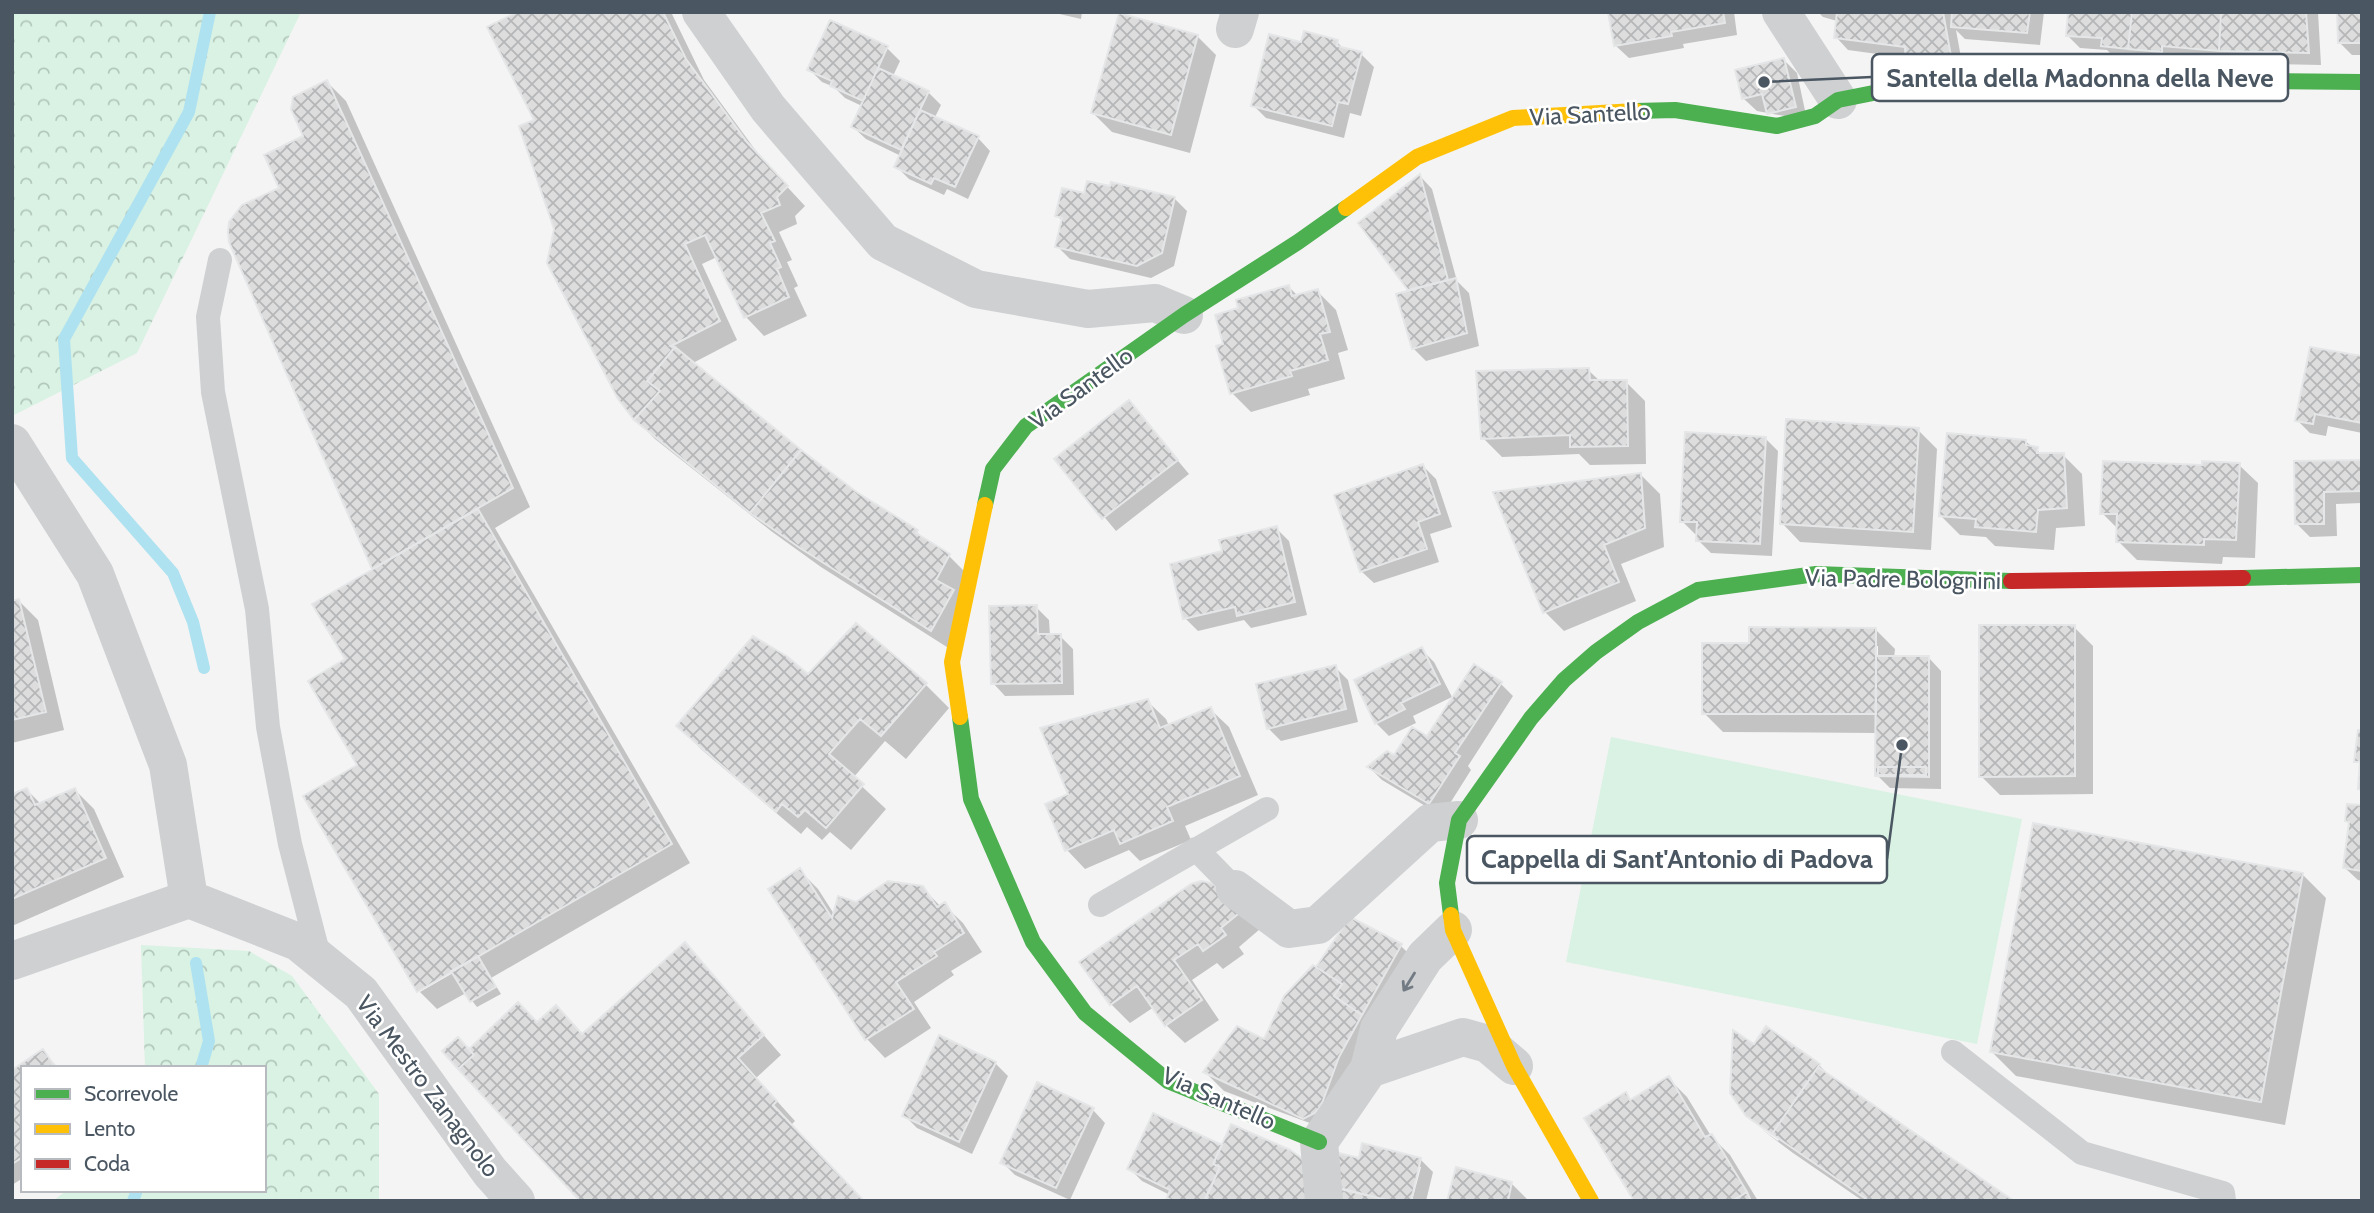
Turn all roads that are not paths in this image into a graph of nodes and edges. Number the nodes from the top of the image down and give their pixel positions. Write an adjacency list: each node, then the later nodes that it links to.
1 (701, 12): 6 (street)
2 (1781, 12): 4 (street)
3 (2362, 82): 4 (street, Via Santello)
4 (1838, 100): 6 (street, Via Santello)
5 (220, 260): 16 (lane)
6 (1184, 315): 21 (street, Via Santello)
7 (12, 443): 13 (street)
8 (2362, 575): 10 (street, Via Padre Bolognini)
9 (1267, 809): 11 (lane)
10 (1459, 820): 12 (street); 15 (street, Via Padre Bolognini)
11 (1196, 849): 12 (lane); 14 (lane)
12 (1235, 889)
13 (189, 899): 16 (street, Via Mestro Zanagnolo); 17 (street)
14 (1100, 905)
15 (1453, 930): 19 (street, Via Padre Bolognini); 20 (street, one-way to 20)
16 (321, 960): 22 (street, Via Mestro Zanagnolo)
17 (12, 961)
18 (1953, 1052): 25 (lane)
19 (1514, 1066): 20 (street); 24 (street, Via Padre Bolognini)
20 (1369, 1069): 21 (street)
21 (1319, 1142): 23 (street)
22 (516, 1201)
23 (1324, 1201)
24 (1591, 1201)
25 (2224, 1201)

